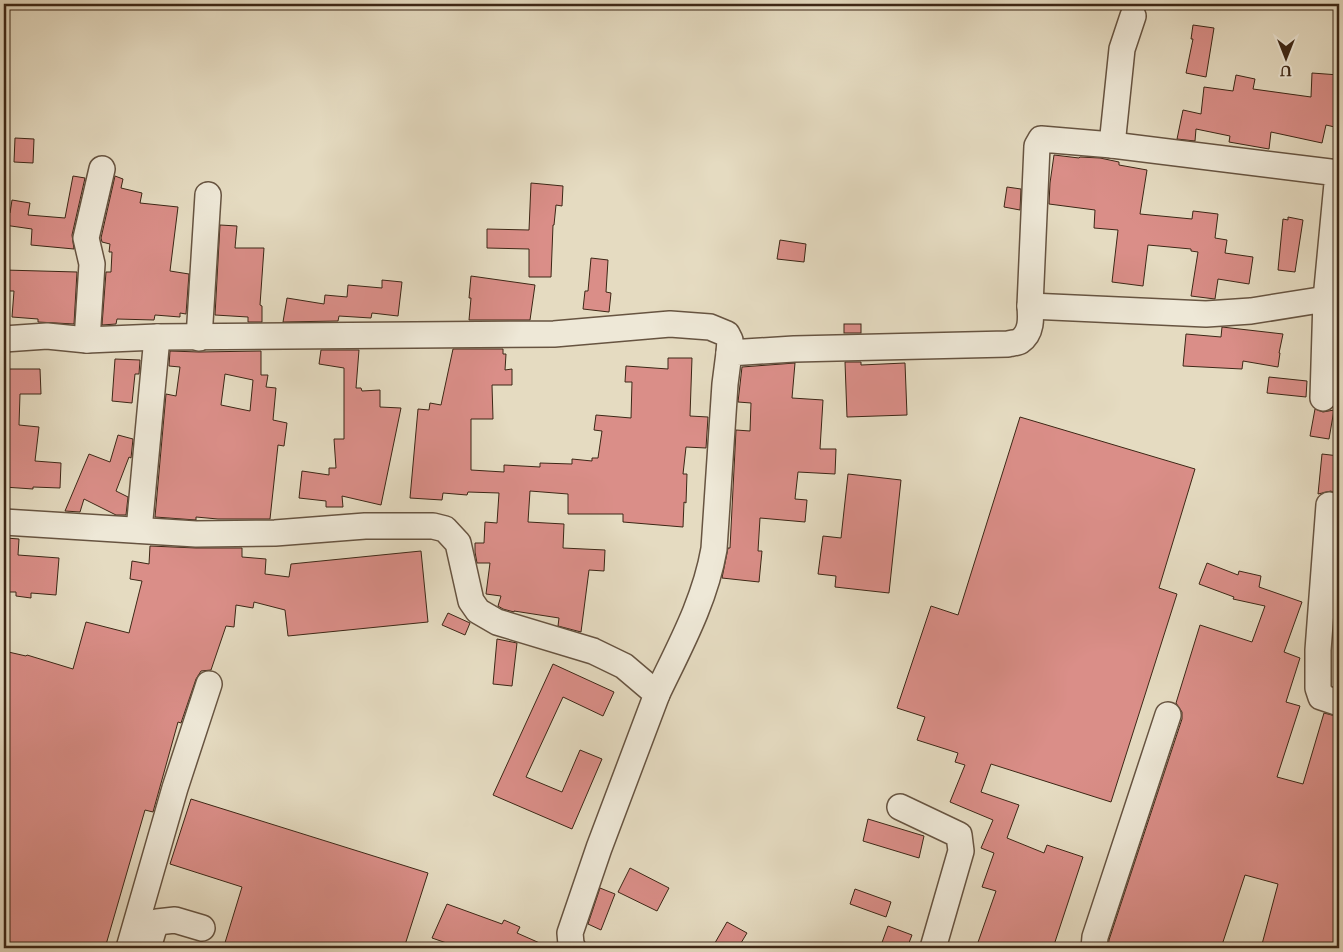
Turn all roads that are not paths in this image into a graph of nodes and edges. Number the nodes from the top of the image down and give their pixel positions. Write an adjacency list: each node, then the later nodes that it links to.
1 (1133, 16): 2 (street)
2 (1112, 145): 4 (street); 7 (street)
3 (102, 168): 11 (street)
4 (1339, 174): 6 (street)
5 (208, 195): 9 (street)
6 (1333, 298): 7 (street); 13 (street)
7 (1030, 306): 12 (street)
8 (157, 337): 9 (street); 11 (street); 16 (street)
9 (199, 338): 12 (street)
10 (4, 339): 11 (street)
11 (87, 340)
12 (729, 353): 18 (street)
13 (1323, 398)
14 (1330, 505): 19 (street)
15 (4, 522): 16 (street)
16 (139, 530): 18 (street)
17 (209, 684): 23 (street)
18 (657, 694): 25 (street)
19 (1339, 703)
20 (1168, 715): 27 (street)
21 (900, 807): 26 (street)
22 (202, 928): 24 (street)
23 (129, 948)
24 (148, 948)
25 (573, 948)
26 (933, 948)
27 (1094, 948)

